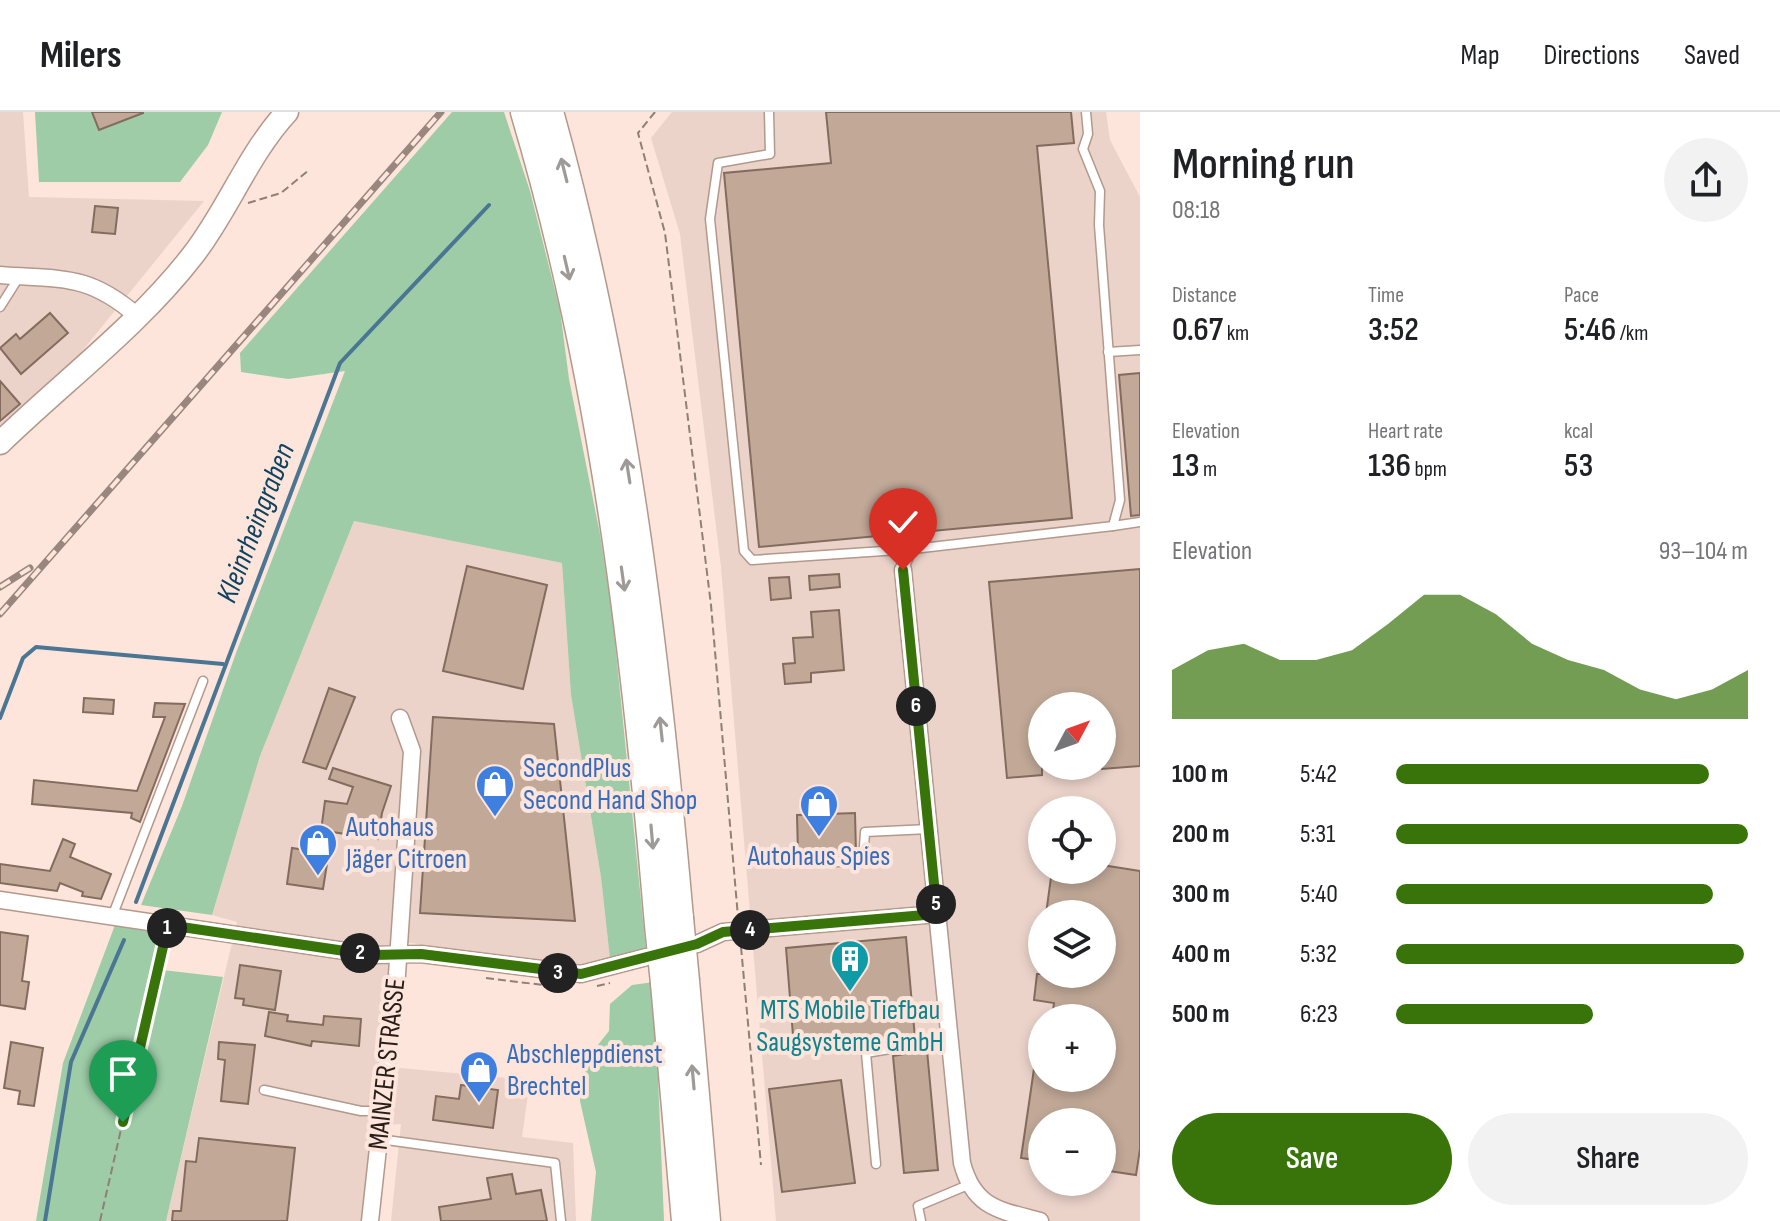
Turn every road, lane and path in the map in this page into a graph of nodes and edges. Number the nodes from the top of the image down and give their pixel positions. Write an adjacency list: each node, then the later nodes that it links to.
1 (525, 112): 27 (highway, one-way to 27)
2 (549, 112): 27 (highway, one-way to 2)
3 (655, 112): 29 (path)
4 (769, 112): 18 (lane)
5 (1086, 112): 14 (lane)
6 (282, 114): 8 (main road)
7 (309, 170): 8 (path)
8 (231, 201): 12 (main road)
9 (0, 275): 10 (street)
10 (19, 276): 11 (lane); 12 (street)
11 (0, 307)
12 (136, 315): 15 (main road)
13 (1140, 350): 14 (lane)
14 (1108, 352): 17 (lane)
15 (0, 443)
16 (1140, 522): 17 (lane)
17 (1113, 526): 18 (lane)
18 (913, 549): 19 (lane)
19 (903, 570): 22 (street)
20 (203, 681): 26 (lane)
21 (400, 718): 30 (street, MAINZER STRASSE)
22 (929, 829): 23 (lane); 25 (street)
23 (813, 862)
24 (0, 900): 26 (street)
25 (937, 914): 29 (street); 36 (street)
26 (112, 917): 28 (street)
27 (669, 922): 33 (highway, bridge)
28 (168, 925): 30 (street); 43 (path)
29 (740, 931): 31 (street); 41 (path)
30 (398, 952): 31 (street); 38 (street, MAINZER STRASSE)
31 (622, 964): 35 (path)
32 (479, 977): 34 (path)
33 (675, 982): 46 (highway); 47 (highway, one-way to 33)
34 (559, 987)
35 (588, 987)
36 (950, 1039): 40 (lane); 42 (street)
37 (264, 1090): 38 (lane)
38 (382, 1111): 39 (street, MAINZER STRASSE)
39 (379, 1139): 44 (street, MAINZER STRASSE); 45 (lane)
40 (876, 1164)
41 (761, 1165)
42 (968, 1185): 48 (lane); 49 (street)
43 (100, 1221)
44 (370, 1221)
45 (561, 1221)
46 (686, 1221)
47 (706, 1221)
48 (921, 1221)
49 (1040, 1221)

